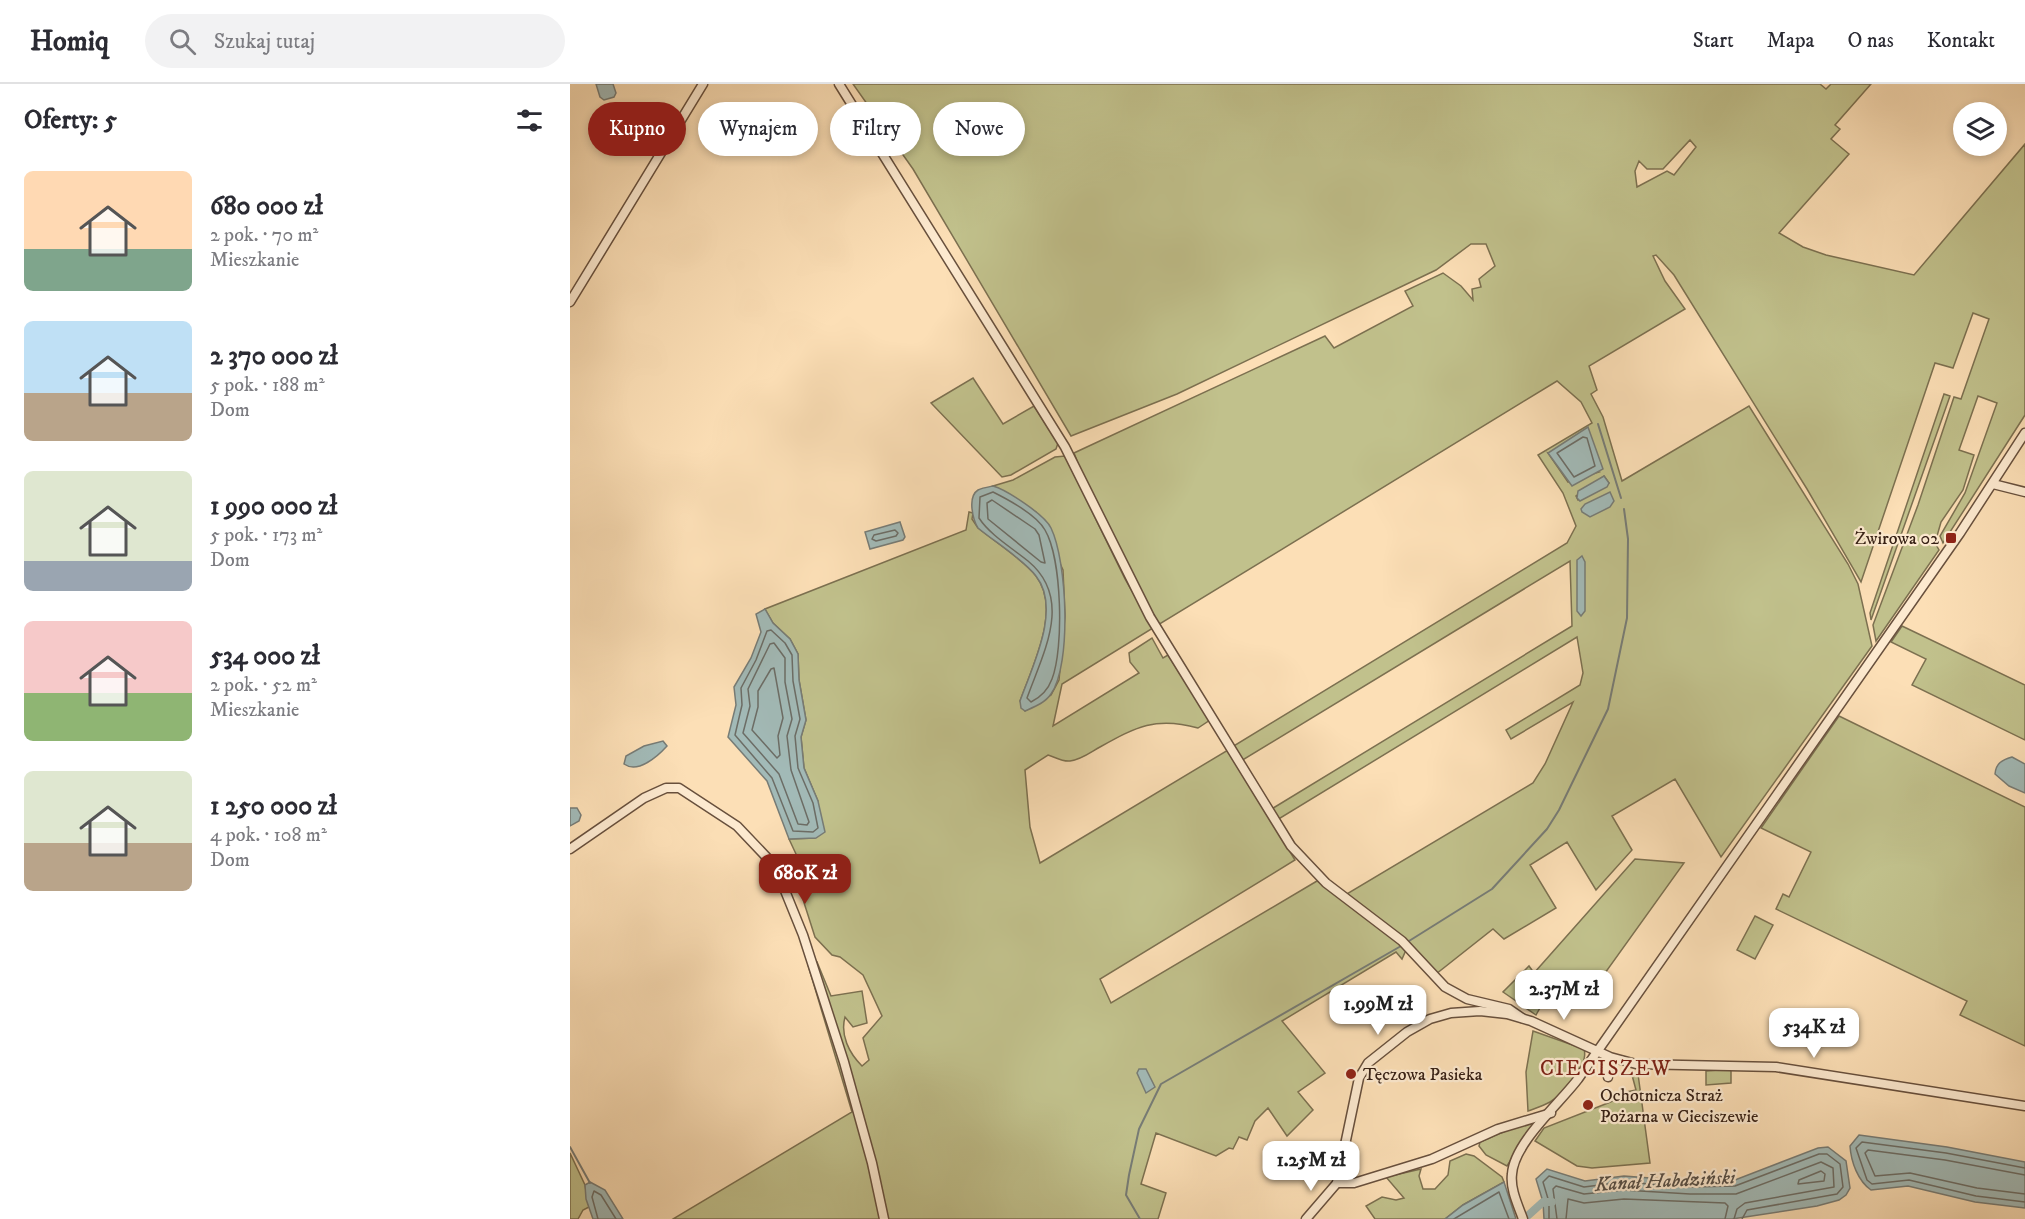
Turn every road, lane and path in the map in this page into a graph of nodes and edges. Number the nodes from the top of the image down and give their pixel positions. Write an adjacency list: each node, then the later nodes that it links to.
1 (703, 84): 3 (street)
2 (839, 84): 8 (street)
3 (570, 302)
4 (2025, 433): 5 (street)
5 (1993, 484): 6 (street); 9 (street)
6 (2025, 492)
7 (570, 849): 15 (street)
8 (1522, 1018): 9 (street); 14 (street)
9 (1596, 1051): 12 (street); 13 (street)
10 (1606, 1061): 11 (street)
11 (1608, 1077)
12 (2025, 1106)
13 (1551, 1113): 14 (street); 17 (street)
14 (1337, 1183): 16 (street)
15 (884, 1219)
16 (1306, 1219)
17 (1523, 1219)

